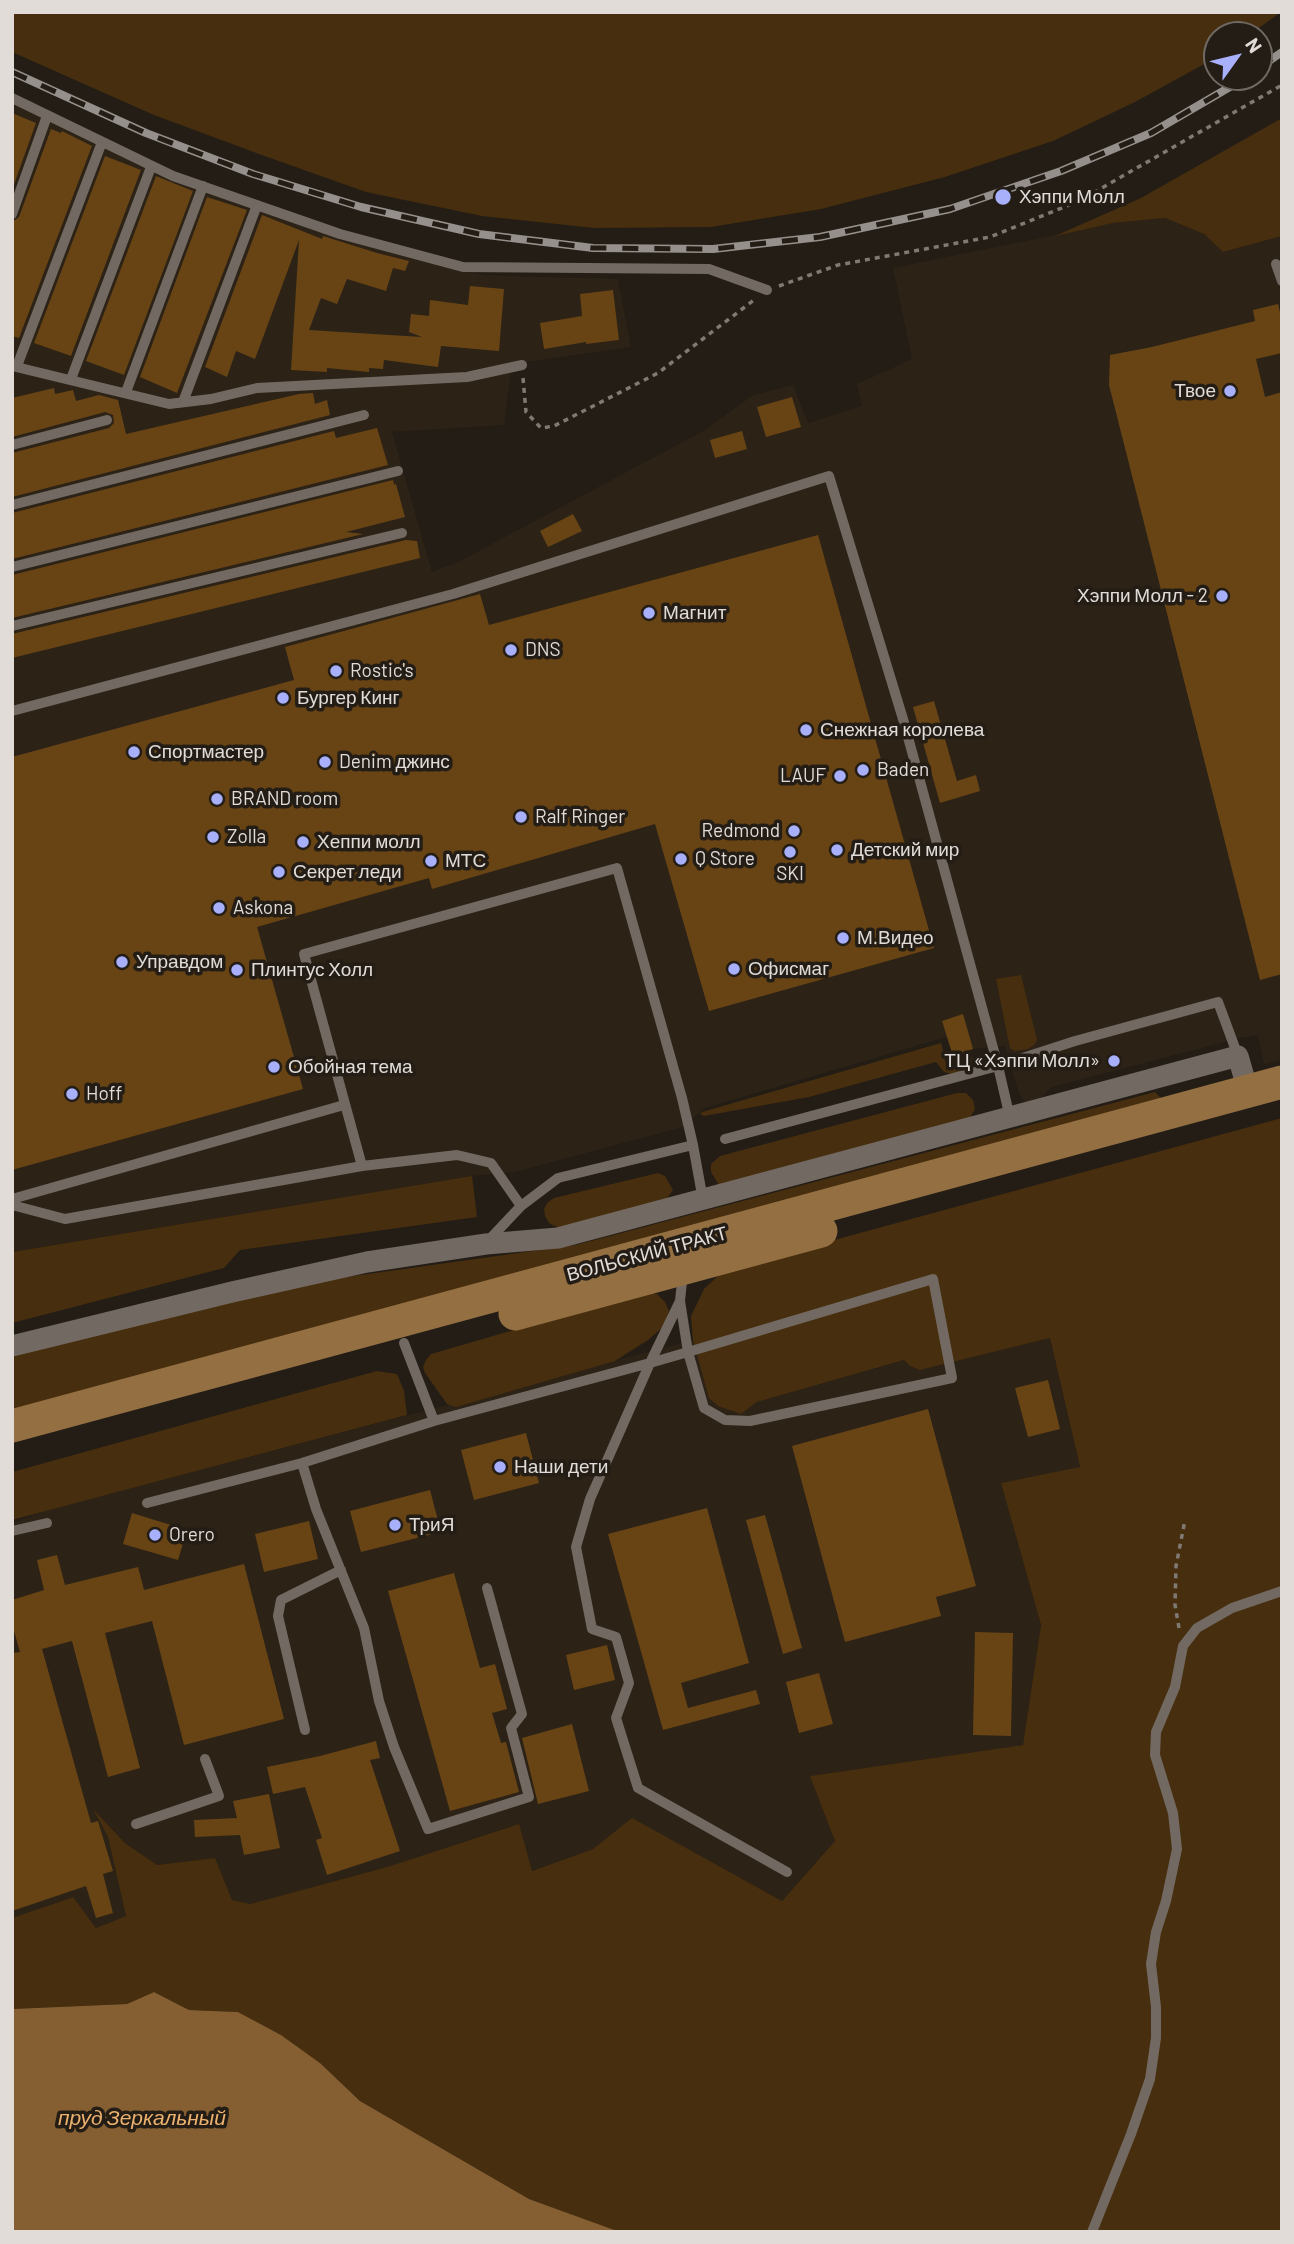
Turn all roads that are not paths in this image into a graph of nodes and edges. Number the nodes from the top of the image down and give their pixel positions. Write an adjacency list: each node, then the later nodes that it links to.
1 (12, 98): 2 (lane)
2 (47, 116): 3 (lane); 7 (lane)
3 (102, 142): 4 (lane); 12 (lane)
4 (151, 167): 5 (lane); 13 (lane)
5 (203, 186): 6 (lane); 14 (lane)
6 (257, 205): 10 (lane); 15 (lane)
7 (12, 214)
8 (1276, 264): 9 (lane)
9 (1282, 281)
10 (767, 290)
11 (522, 365): 15 (lane)
12 (15, 366): 13 (lane)
13 (71, 379): 14 (lane)
14 (127, 392): 15 (lane)
15 (183, 402)
16 (364, 415): 20 (lane)
17 (107, 420): 18 (lane)
18 (12, 445)
19 (398, 471): 22 (lane)
20 (12, 505)
21 (402, 533): 23 (lane)
22 (12, 567)
23 (12, 626)
24 (12, 711): 26 (lane)
25 (1238, 1056): 26 (lane); 28 (street); 31 (street)
26 (998, 1066): 31 (lane); 32 (lane)
27 (1282, 1082): 28 (main road, ВОЛЬСКИЙ ТРАКТ)
28 (1248, 1091): 46 (main road, ВОЛЬСКИЙ ТРАКТ)
29 (344, 1105): 33 (lane); 34 (lane); 35 (lane)
30 (1282, 1106): 40 (main road, ВОЛЬСКИЙ ТРАКТ)
31 (1010, 1118): 36 (street)
32 (725, 1139)
33 (693, 1145): 36 (lane); 38 (lane)
34 (362, 1166): 37 (lane); 38 (lane)
35 (12, 1199)
36 (703, 1200): 39 (street)
37 (12, 1205)
38 (521, 1206): 39 (lane)
39 (485, 1244): 42 (street)
40 (682, 1285): 41 (main road, ВОЛЬСКИЙ ТРАКТ); 43 (lane); 44 (lane)
41 (404, 1343): 45 (lane); 47 (main road, ВОЛЬСКИЙ ТРАКТ)
42 (12, 1346)
43 (688, 1352): 43 (lane); 44 (lane)
44 (650, 1363): 45 (lane); 58 (lane)
45 (434, 1422): 48 (lane)
46 (12, 1426)
47 (12, 1450)
48 (302, 1463): 49 (lane); 52 (lane)
49 (147, 1503)
50 (47, 1523): 51 (lane)
51 (12, 1531)
52 (341, 1570): 53 (lane); 55 (lane)
53 (488, 1588)
54 (1282, 1591): 59 (lane)
55 (305, 1730)
56 (205, 1759): 57 (lane)
57 (136, 1824)
58 (787, 1872)
59 (1092, 2232)

